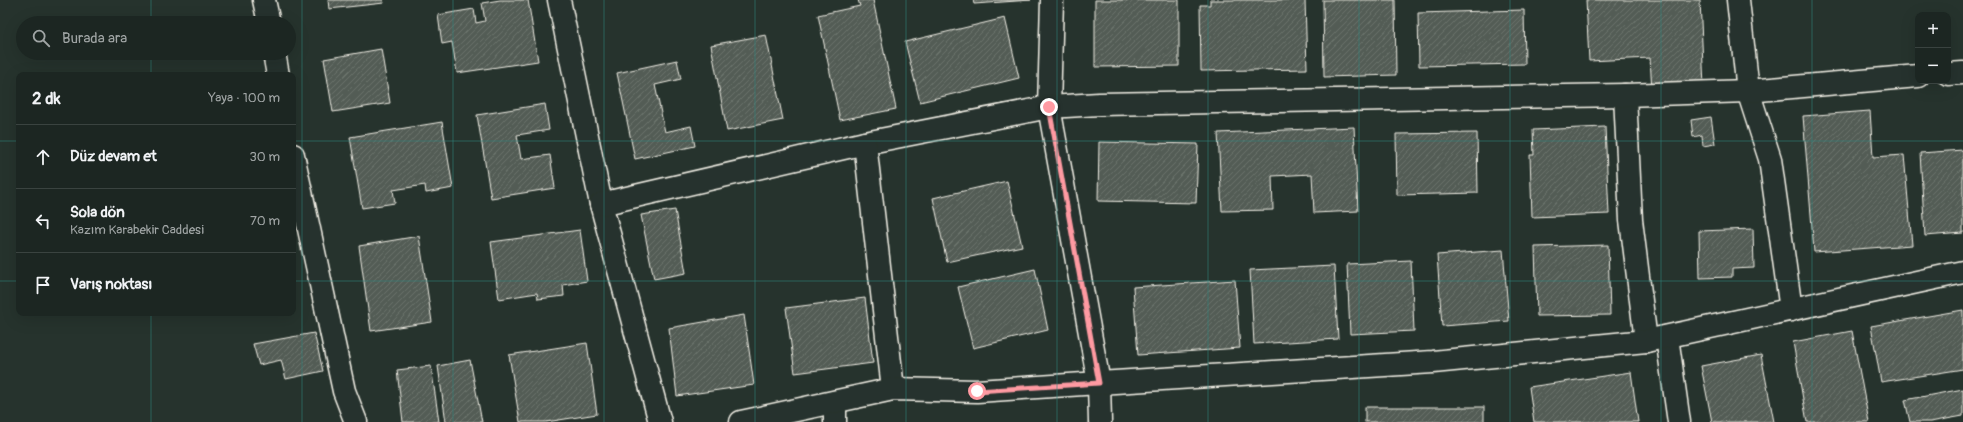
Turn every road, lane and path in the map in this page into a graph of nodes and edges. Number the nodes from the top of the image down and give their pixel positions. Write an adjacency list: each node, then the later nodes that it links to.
1 (264, 0): 5 (street)
2 (559, 0): 16 (street)
3 (1052, 0): 13 (street)
4 (1738, 0): 11 (street)
5 (267, 16)
6 (275, 60): 7 (street)
7 (277, 72)
8 (1963, 72): 9 (street)
9 (1951, 74)
10 (1915, 76): 11 (street)
11 (1748, 91): 12 (street); 18 (street)
12 (1625, 96): 13 (street); 19 (street)
13 (1049, 107): 14 (street); 20 (street)
14 (865, 143): 16 (street); 21 (street)
15 (296, 169): 23 (street)
16 (601, 204): 24 (street)
17 (1963, 272): 18 (street)
18 (1791, 310): 19 (street)
19 (1657, 339): 20 (street); 27 (street)
20 (1099, 383): 21 (street); 26 (street)
21 (893, 389): 22 (street)
22 (835, 412): 25 (street)
23 (356, 422)
24 (660, 422)
25 (741, 422)
26 (1100, 422)
27 (1679, 422)

